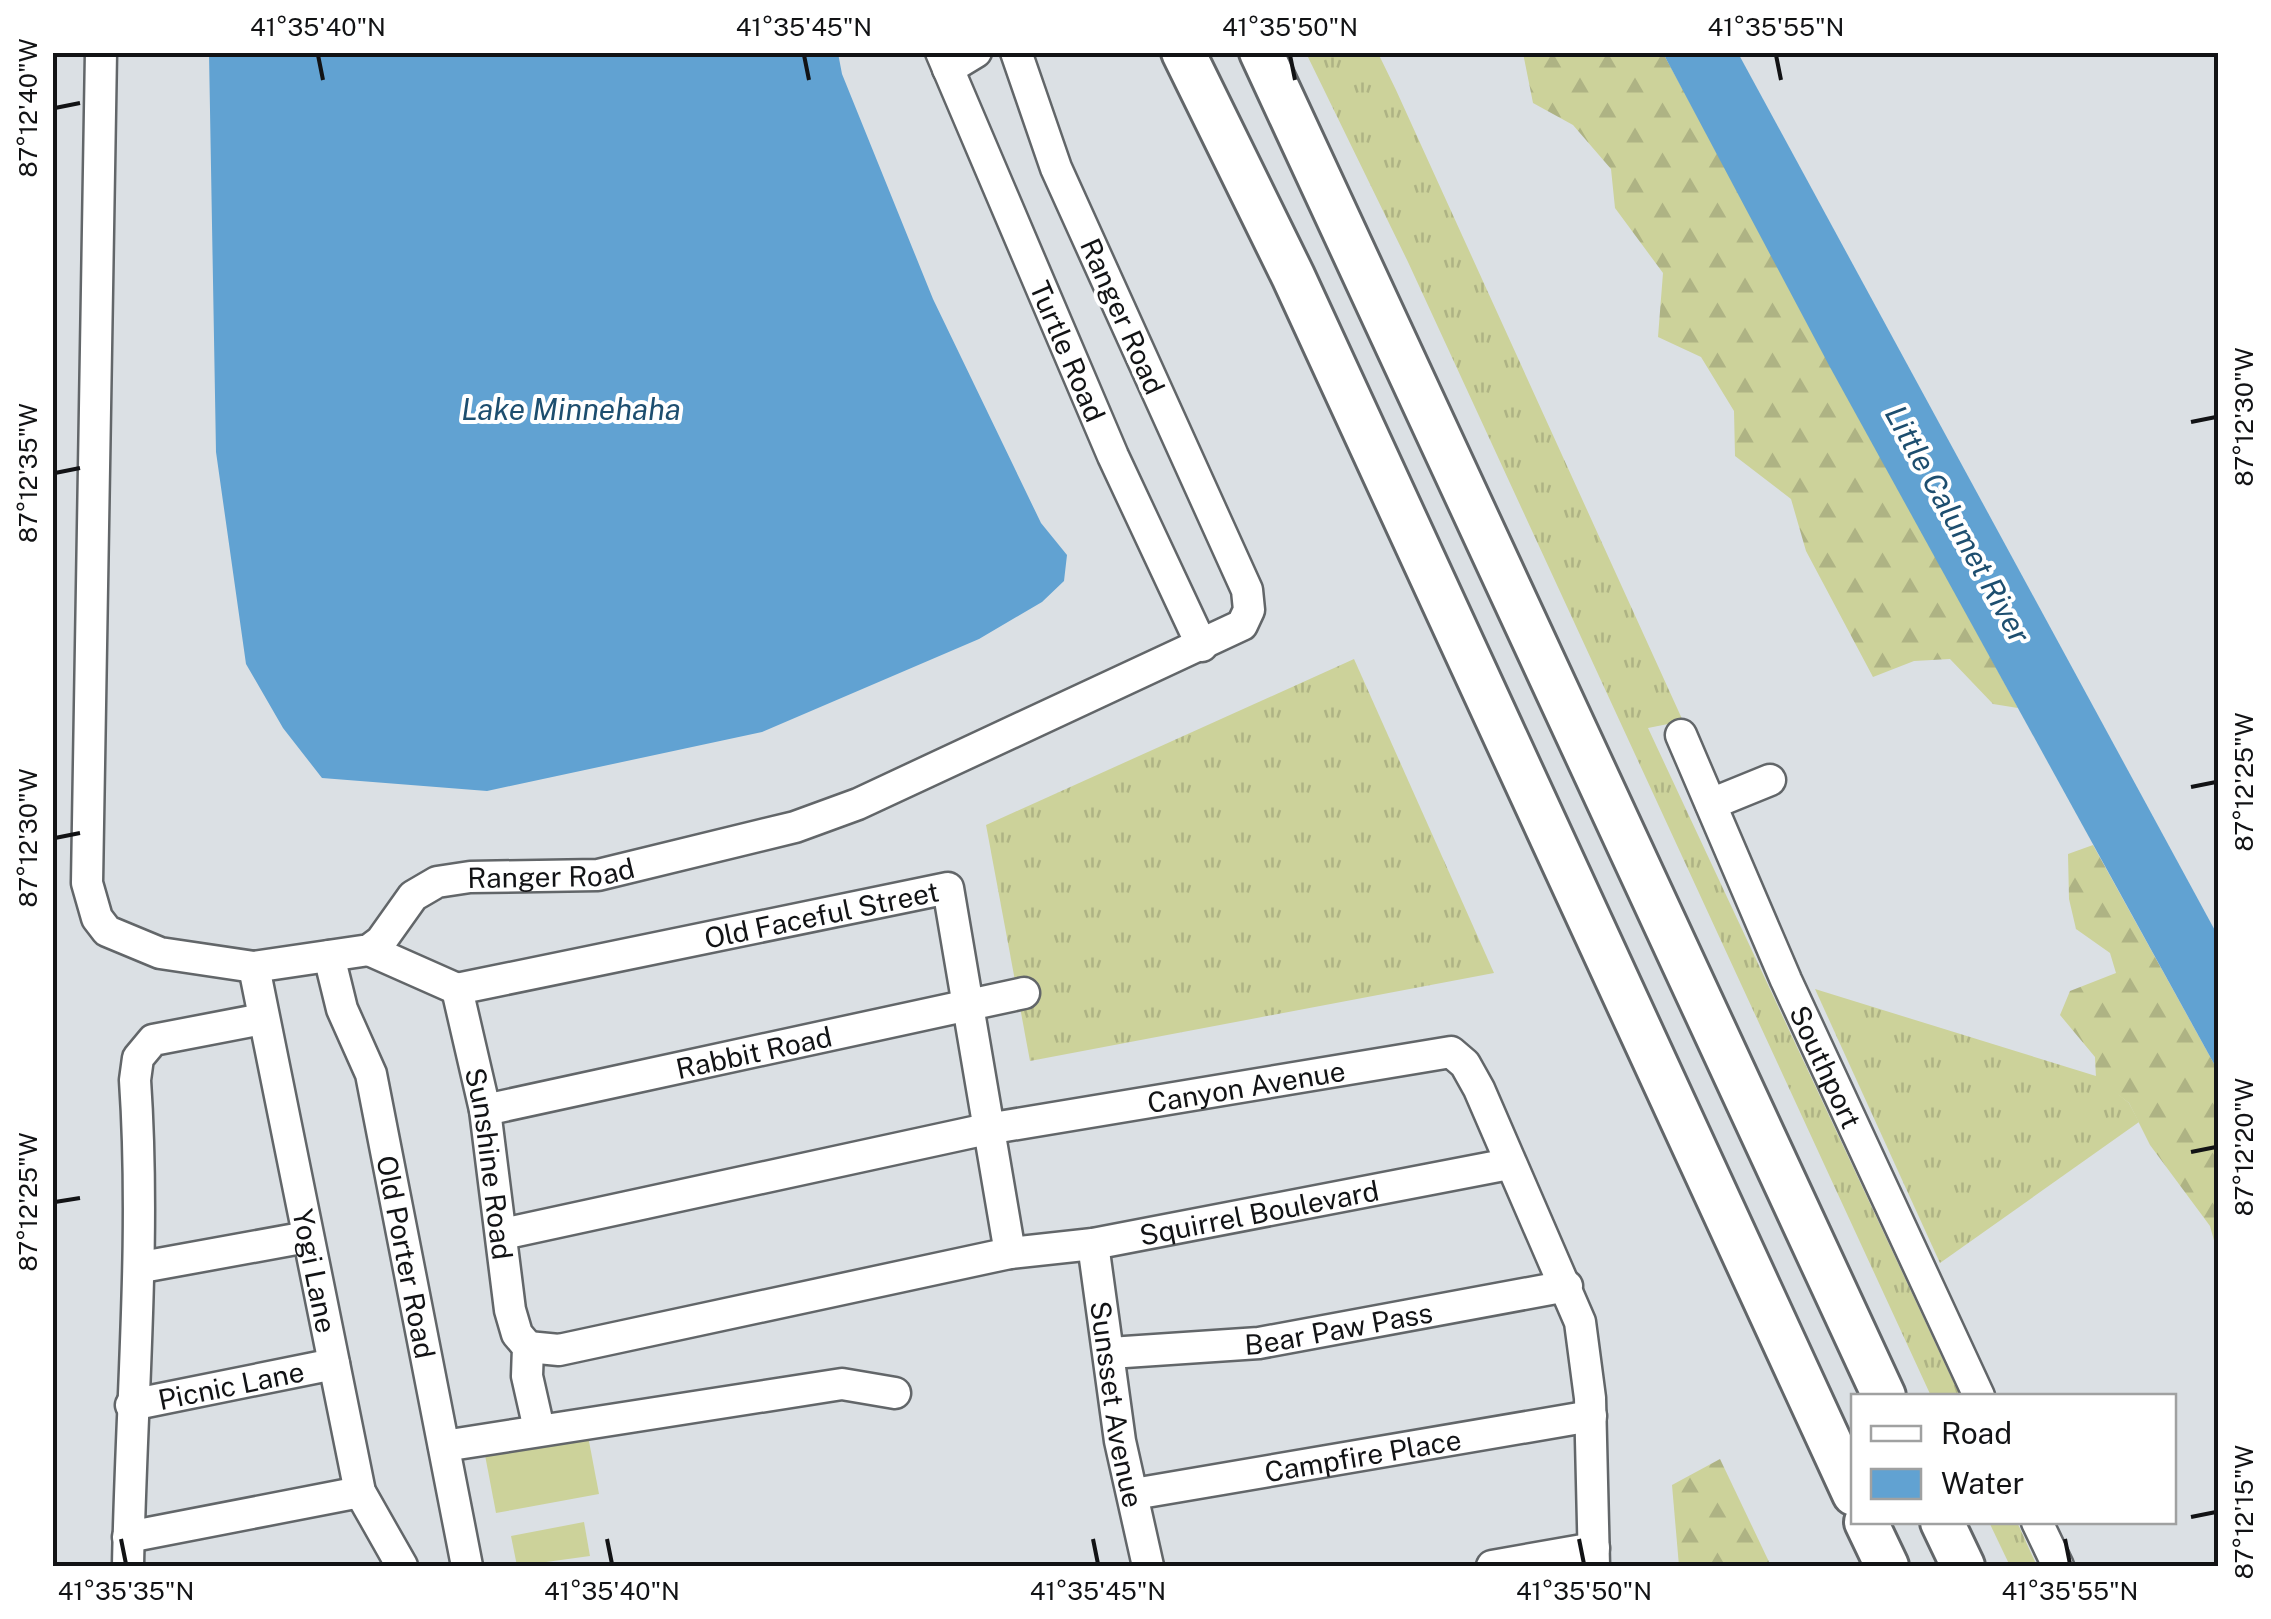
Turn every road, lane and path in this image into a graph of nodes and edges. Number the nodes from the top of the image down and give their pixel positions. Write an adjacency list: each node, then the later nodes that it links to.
1 (101, 52): 13 (street)
2 (976, 52): 6 (street)
3 (1016, 52): 7 (street, Ranger Road)
4 (1183, 52): 37 (highway)
5 (1261, 52): 31 (highway)
6 (944, 61): 7 (street, Turtle Road)
7 (1202, 646): 11 (street, Ranger Road)
8 (1681, 735): 10 (street, Southport)
9 (1770, 780): 10 (street)
10 (1711, 804): 32 (street, Southport)
11 (368, 950): 12 (street); 14 (street)
12 (329, 956): 13 (street); 36 (street, Old Porter Road)
13 (254, 967): 17 (street, Yogi Lane)
14 (457, 989): 16 (street, Old Faceful Street); 18 (street, Sunshine Road)
15 (1024, 993): 16 (street, Rabbit Road)
16 (966, 1004): 18 (street, Rabbit Road); 19 (street, Old Faceful Street)
17 (262, 1018): 22 (street, Yogi Lane); 25 (street)
18 (486, 1110): 21 (street, Sunshine Road)
19 (988, 1129): 20 (street, Canyon Avenue); 21 (street, Canyon Avenue); 24 (street, Old Faceful Street)
20 (1509, 1164): 23 (street, Squirrel Boulevard); 26 (street, Canyon Avenue)
21 (503, 1234): 27 (street, Sunshine Road)
22 (307, 1237): 25 (street); 29 (street, Yogi Lane)
23 (1093, 1244): 24 (street, Squirrel Boulevard); 28 (street, Sunsset Avenue)
24 (1010, 1253): 27 (street)
25 (142, 1267): 33 (street)
26 (1567, 1286): 28 (street, Bear Paw Pass); 34 (street, Canyon Avenue)
27 (528, 1347): 35 (street, Sunshine Road)
28 (1110, 1352): 39 (street, Sunsset Avenue)
29 (334, 1364): 33 (street, Picnic Lane); 38 (street, Yogi Lane)
30 (894, 1393): 35 (street)
31 (1883, 1394)
32 (1979, 1394)
33 (131, 1405): 43 (street)
34 (1591, 1416): 39 (street, Campfire Place); 44 (street, Canyon Avenue)
35 (539, 1429): 36 (street)
36 (444, 1446): 46 (street, Old Porter Road)
37 (1851, 1487)
38 (360, 1492): 43 (street); 45 (street, Yogi Lane)
39 (1134, 1494): 47 (street, Sunsset Avenue)
40 (1867, 1524): 49 (highway)
41 (1943, 1524): 50 (highway)
42 (2038, 1524): 51 (street)
43 (128, 1552)
44 (1594, 1557): 48 (street)
45 (402, 1566)
46 (466, 1566)
47 (1148, 1566)
48 (1492, 1566)
49 (1887, 1566)
50 (1962, 1566)
51 (2058, 1566)

